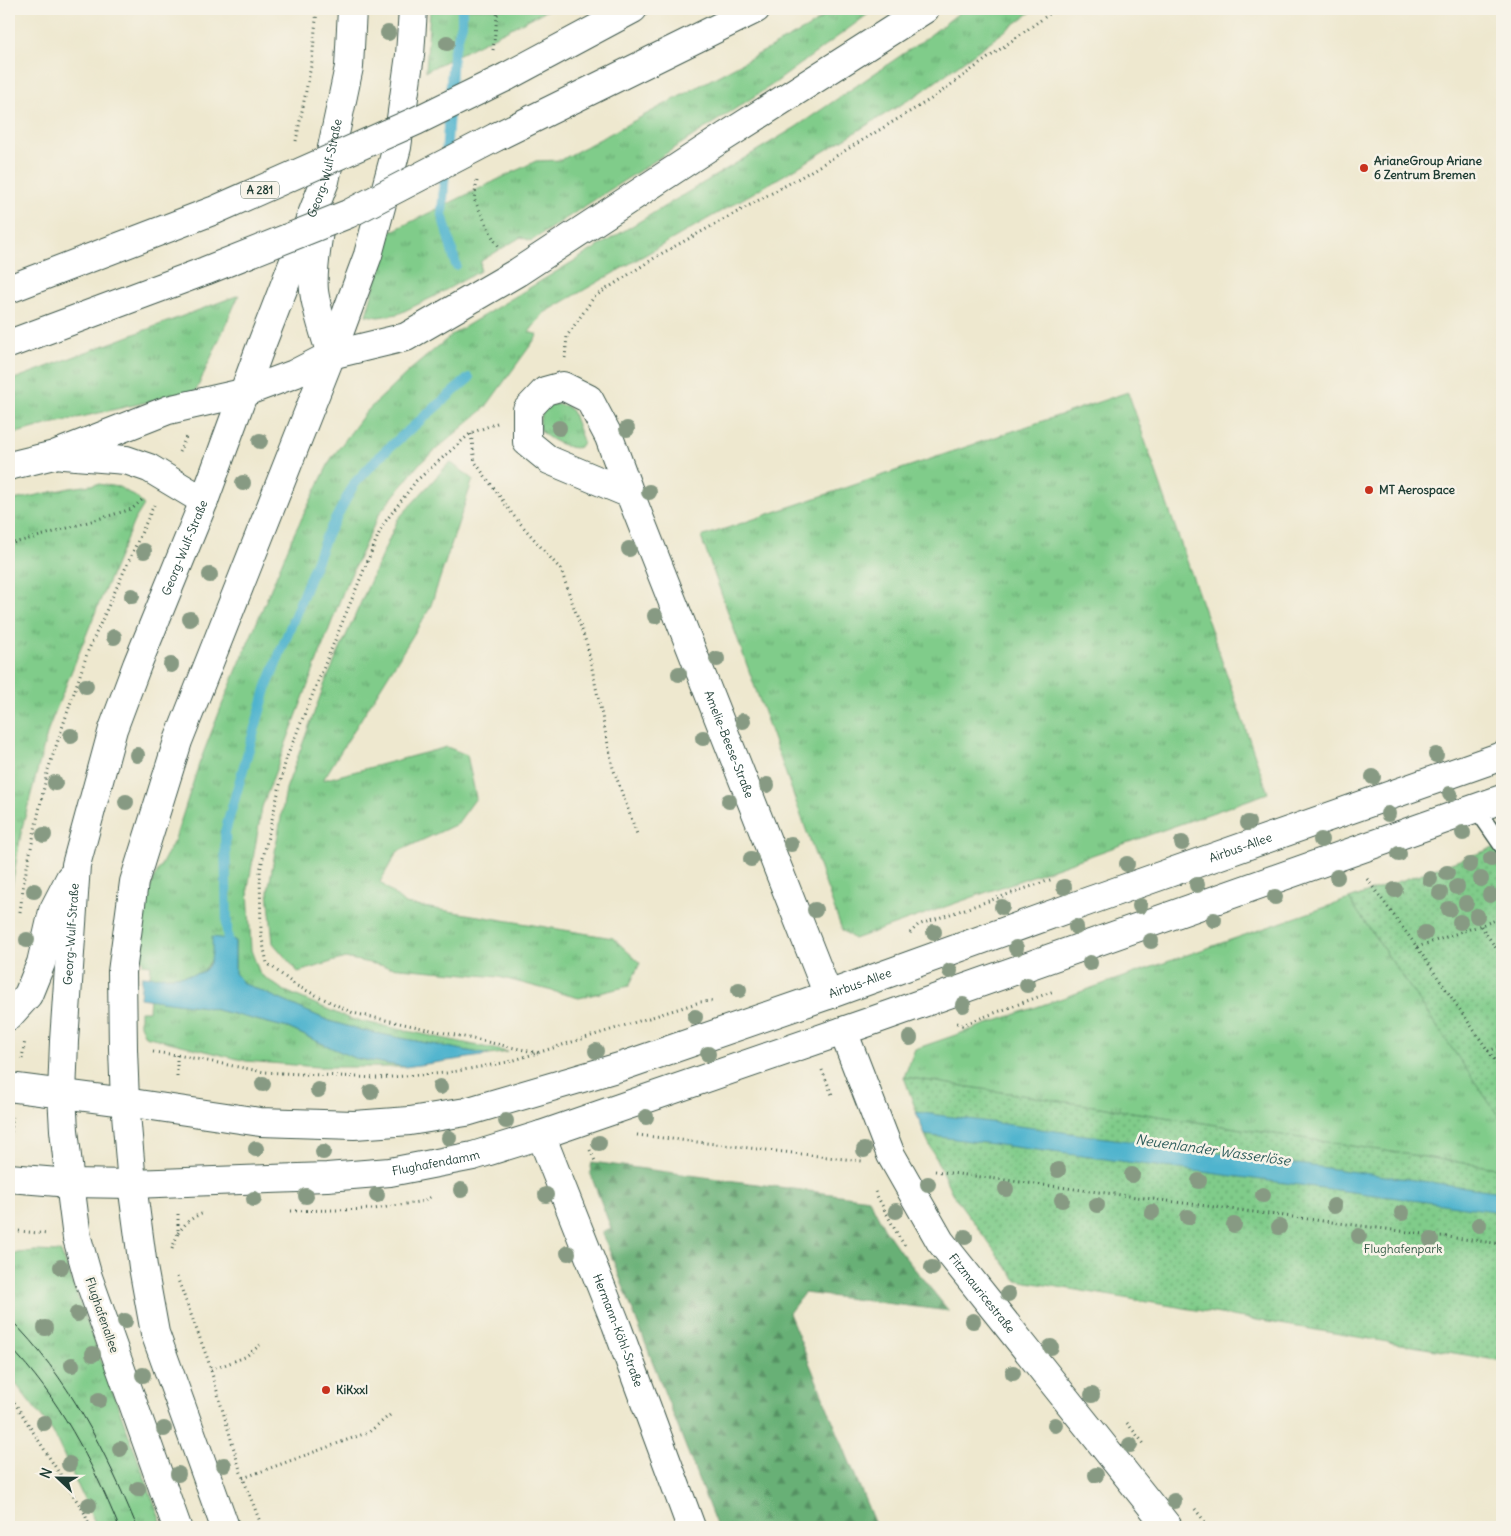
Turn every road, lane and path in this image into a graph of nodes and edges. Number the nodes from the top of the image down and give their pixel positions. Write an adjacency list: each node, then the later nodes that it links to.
1 (352, 9): 7 (main road, Georg-Wulf-Straße)
2 (413, 9): 10 (main road)
3 (633, 9): 8 (main road, A 281, bridge)
4 (756, 9): 9 (main road, bridge)
5 (925, 9): 10 (main road)
6 (1056, 9): 11 (path)
7 (325, 181): 10 (main road); 12 (main road, Georg-Wulf-Straße)
8 (9, 289)
9 (9, 344)
10 (332, 355): 12 (main road); 39 (main road)
11 (563, 386): 13 (main road); 18 (main road, Amelie-Beese-Straße)
12 (243, 393): 15 (main road); 19 (main road, Georg-Wulf-Straße)
13 (527, 410): 14 (path); 18 (main road)
14 (471, 434): 24 (path); 41 (path)
15 (54, 454): 16 (main road); 17 (main road)
16 (9, 466)
17 (167, 478): 19 (main road); 20 (path)
18 (630, 494): 34 (main road, Amelie-Beese-Straße)
19 (204, 500): 27 (main road, Georg-Wulf-Straße)
20 (9, 544)
21 (1502, 756): 34 (main road, Airbus-Allee)
22 (1502, 799): 23 (main road)
23 (1475, 807): 25 (lane); 26 (main road)
24 (638, 837)
25 (1502, 846)
26 (1344, 855): 32 (path); 37 (main road)
27 (76, 865): 36 (main road); 45 (main road, Georg-Wulf-Straße)
28 (1057, 878): 31 (path)
29 (1502, 918): 30 (path)
30 (1481, 926): 32 (path); 33 (path)
31 (904, 938)
32 (1417, 948): 40 (path)
33 (1502, 957)
34 (828, 995): 37 (main road, Airbus-Allee); 47 (main road)
35 (716, 1001): 41 (path)
36 (9, 1016)
37 (843, 1031): 48 (main road, Flughafendamm); 71 (main road, Fitzmauricestraße)
38 (1502, 1046): 40 (path)
39 (123, 1049): 42 (path); 46 (main road)
40 (1488, 1050): 43 (path)
41 (539, 1053): 42 (path)
42 (177, 1055): 47 (path)
43 (1502, 1071)
44 (9, 1087): 45 (main road)
45 (62, 1095): 46 (main road); 56 (main road, Flughafenallee)
46 (125, 1102): 47 (main road); 57 (main road)
47 (178, 1110)
48 (541, 1135): 55 (main road, Flughafendamm); 70 (main road, Hermann-Köhl-Straße)
49 (633, 1135): 52 (path)
50 (587, 1144): 51 (path)
51 (595, 1160)
52 (854, 1160)
53 (933, 1170): 58 (path)
54 (9, 1178): 56 (main road, Flughafendamm)
55 (178, 1182): 57 (main road, Flughafendamm); 59 (path)
56 (70, 1183): 57 (main road, Flughafendamm); 67 (main road, Flughafenallee)
57 (132, 1184): 68 (main road)
58 (1502, 1244)
59 (173, 1257)
60 (176, 1273): 62 (path)
61 (260, 1345): 62 (path)
62 (211, 1370): 65 (path)
63 (9, 1394): 66 (path)
64 (390, 1415): 65 (path)
65 (243, 1478): 69 (path)
66 (90, 1527)
67 (177, 1527)
68 (224, 1527)
69 (262, 1527)
70 (692, 1527)
71 (1168, 1527)

